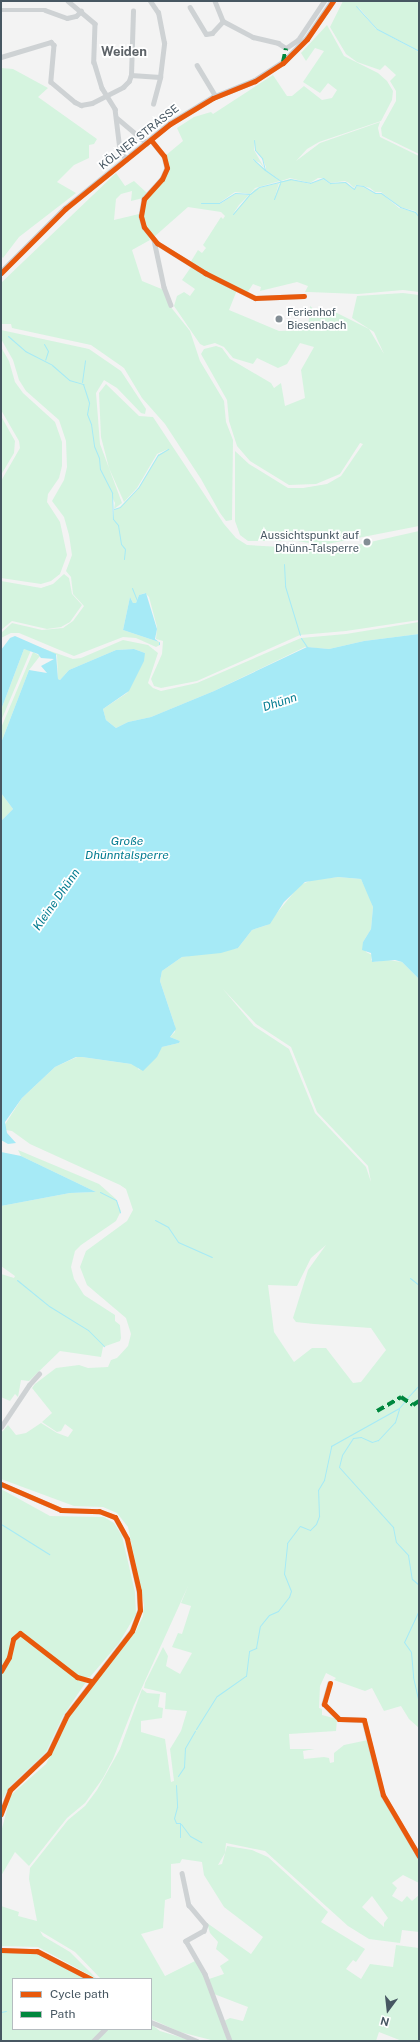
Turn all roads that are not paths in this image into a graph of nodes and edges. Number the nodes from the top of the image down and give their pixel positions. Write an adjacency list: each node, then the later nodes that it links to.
1 (68, 1): 8 (street)
2 (150, 1): 14 (street)
3 (215, 1): 10 (street)
4 (324, 1): 10 (street)
5 (333, 1): 16 (main road, KÖLNER STRASSE)
6 (190, 7): 10 (street)
7 (1, 10): 8 (street)
8 (81, 11): 15 (street)
9 (133, 11): 13 (street)
10 (223, 21)
11 (1, 56): 15 (street)
12 (197, 66): 16 (street)
13 (131, 75): 14 (street); 15 (street)
14 (160, 77): 17 (street)
15 (107, 96): 18 (street)
16 (216, 97): 19 (main road, KÖLNER STRASSE)
17 (153, 104)
18 (117, 118): 19 (street); 20 (street)
19 (149, 141): 20 (main road, KÖLNER STRASSE); 21 (street)
20 (126, 160): 22 (main road, KÖLNER STRASSE)
21 (154, 239): 23 (street); 24 (street)
22 (1, 273)
23 (304, 296)
24 (171, 305)
25 (39, 1374): 26 (street)
26 (1, 1427)
27 (1, 1484): 29 (street)
28 (330, 1683): 30 (street)
29 (1, 1814)
30 (419, 1856)
31 (182, 1873): 38 (street)
32 (1, 1950): 33 (street)
33 (89, 1978)
34 (152, 2022): 37 (street)
35 (105, 2030): 36 (street)
36 (93, 2041)
37 (197, 2041)
38 (230, 2041)

